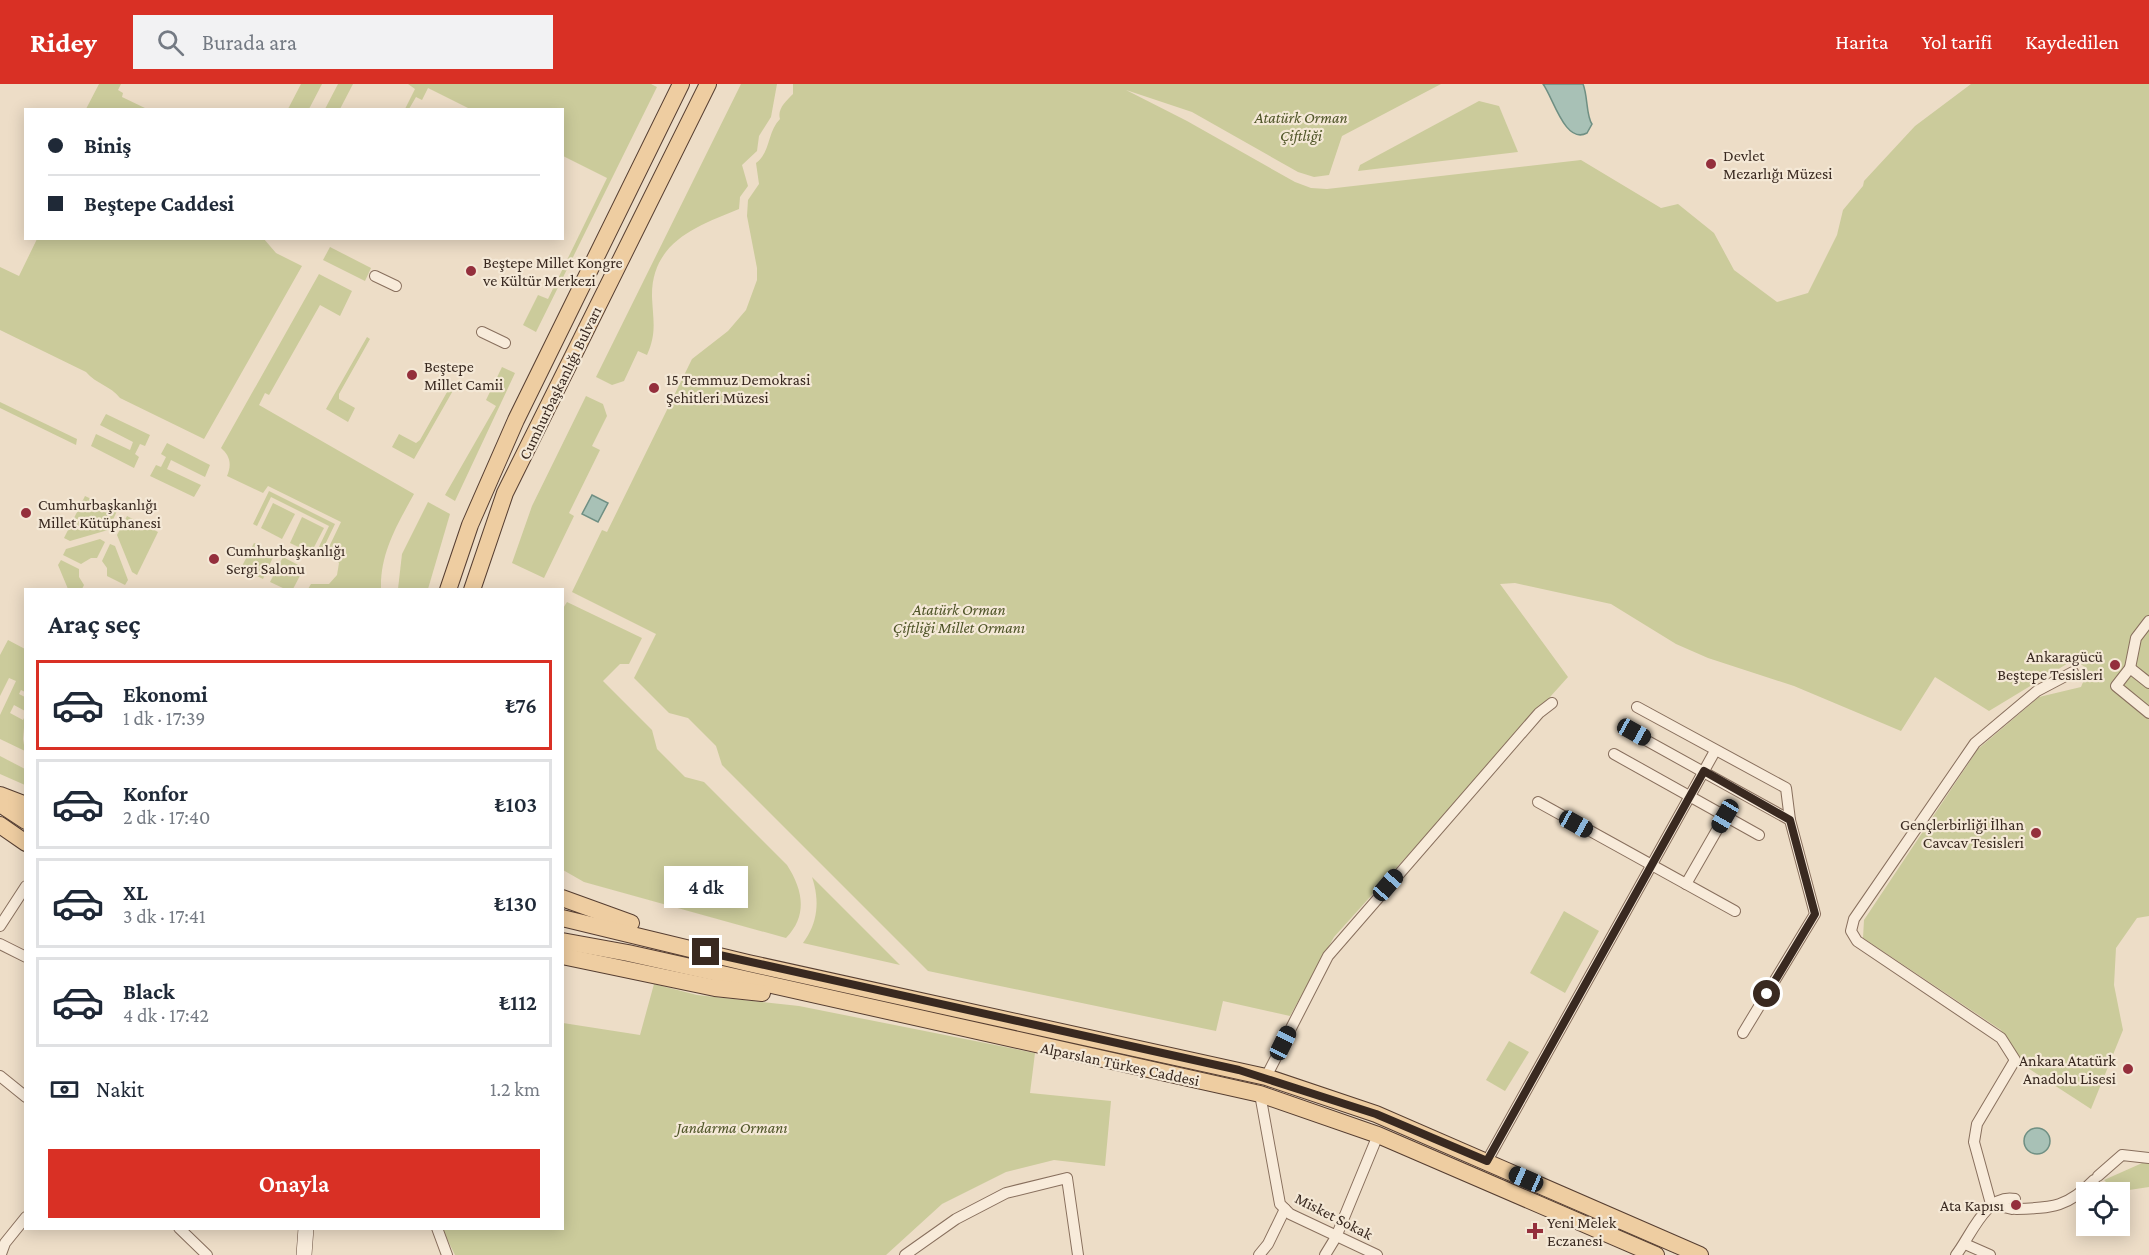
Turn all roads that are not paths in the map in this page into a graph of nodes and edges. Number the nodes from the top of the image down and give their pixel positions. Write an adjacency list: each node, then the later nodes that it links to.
1 (681, 84): 7 (main road, Cumhurbaşkanlığı Bulvarı)
2 (708, 84): 8 (main road, Cumhurbaşkanlığı Bulvarı)
3 (375, 276): 4 (street)
4 (396, 286)
5 (482, 332): 6 (street)
6 (505, 343)
7 (448, 587)
8 (472, 588)
9 (2149, 621): 10 (street)
10 (2130, 668): 12 (street); 15 (street)
11 (2073, 672): 52 (street)
12 (2149, 682)
13 (1552, 703): 46 (street)
14 (1637, 707): 17 (street)
15 (2149, 713)
16 (1634, 732): 19 (street)
17 (1715, 751): 19 (street); 26 (street)
18 (1614, 754): 21 (street)
19 (1704, 771): 21 (street); 26 (street)
20 (0, 795): 24 (main road)
21 (1690, 797): 25 (street); 31 (street)
22 (1538, 802): 31 (street)
23 (0, 804): 27 (main road)
24 (24, 804)
25 (1725, 816): 29 (street); 32 (street)
26 (1790, 820): 44 (street)
27 (24, 821)
28 (0, 825): 30 (main road)
29 (1759, 835)
30 (24, 842)
31 (1653, 866): 32 (street); 51 (street)
32 (1686, 884): 35 (street)
33 (24, 889): 37 (street)
34 (564, 899): 42 (main road)
35 (1735, 911)
36 (564, 918): 42 (main road)
37 (0, 926)
38 (564, 941): 43 (main road, Alparslan Türkeş Caddesi)
39 (0, 944): 40 (street)
40 (24, 956)
41 (564, 956): 43 (main road)
42 (748, 963): 46 (main road, Alparslan Türkeş Caddesi)
43 (830, 999): 47 (main road, Alparslan Türkeş Caddesi)
44 (1743, 1033)
45 (0, 1076): 48 (street)
46 (1266, 1077): 51 (main road, Alparslan Türkeş Caddesi)
47 (1260, 1094): 49 (main road, Alparslan Türkeş Caddesi); 53 (street, Misket Sokak)
48 (24, 1095)
49 (1378, 1135): 58 (street); 69 (main road, Alparslan Türkeş Caddesi)
50 (2149, 1158): 52 (street)
51 (1487, 1161): 70 (main road, Alparslan Türkeş Caddesi)
52 (1991, 1204): 59 (street)
53 (1285, 1209): 58 (street, Misket Sokak); 66 (street)
54 (24, 1219): 60 (street)
55 (182, 1230): 61 (street)
56 (306, 1230): 62 (main road)
57 (438, 1230): 63 (street)
58 (1336, 1237): 67 (street); 68 (street, Misket Sokak)
59 (1965, 1244): 71 (street); 72 (street)
60 (1, 1254)
61 (207, 1255)
62 (304, 1255)
63 (447, 1255)
64 (905, 1255): 65 (street)
65 (1078, 1255)
66 (1259, 1255)
67 (1325, 1255)
68 (1377, 1255)
69 (1656, 1255)
70 (1700, 1255)
71 (1956, 1255)
72 (1990, 1255)

